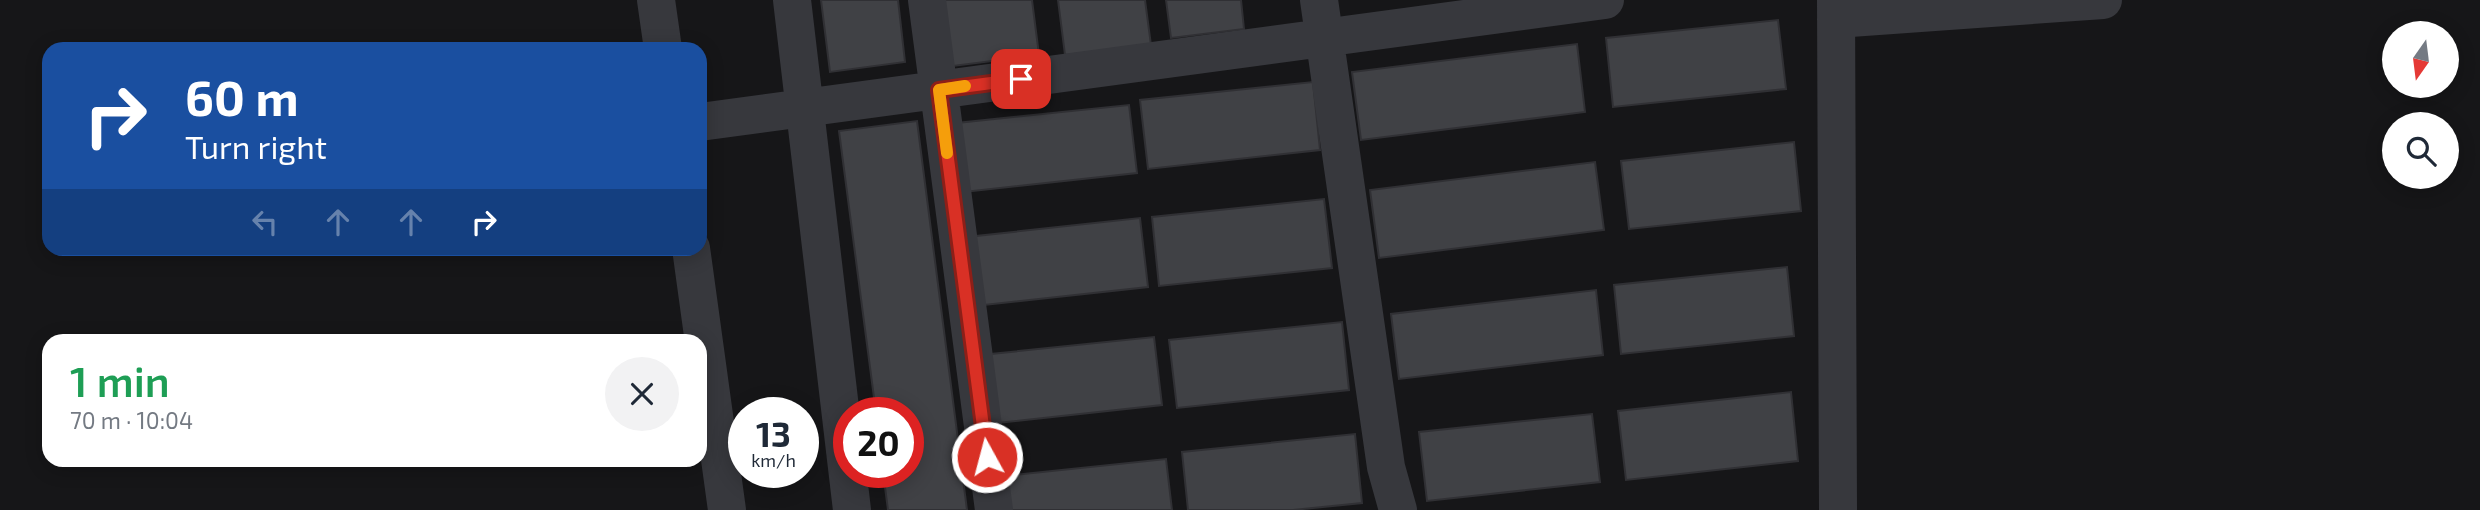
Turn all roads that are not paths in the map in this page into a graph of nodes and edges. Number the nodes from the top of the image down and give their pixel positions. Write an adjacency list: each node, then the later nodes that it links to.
1 (656, 0): 9 (street)
2 (792, 0): 11 (street)
3 (927, 0): 10 (street)
4 (1318, 0): 8 (street)
5 (1605, 0): 8 (street)
6 (2103, 0): 7 (street)
7 (1836, 10): 20 (street)
8 (1324, 38): 10 (street); 19 (street)
9 (662, 42)
10 (939, 90): 11 (street); 18 (street)
11 (805, 108): 12 (street); 17 (street)
12 (707, 121)
13 (692, 256): 14 (street)
14 (703, 334)
15 (707, 364): 16 (street)
16 (727, 510)
17 (852, 510)
18 (994, 510)
19 (1398, 510)
20 (1838, 510)

